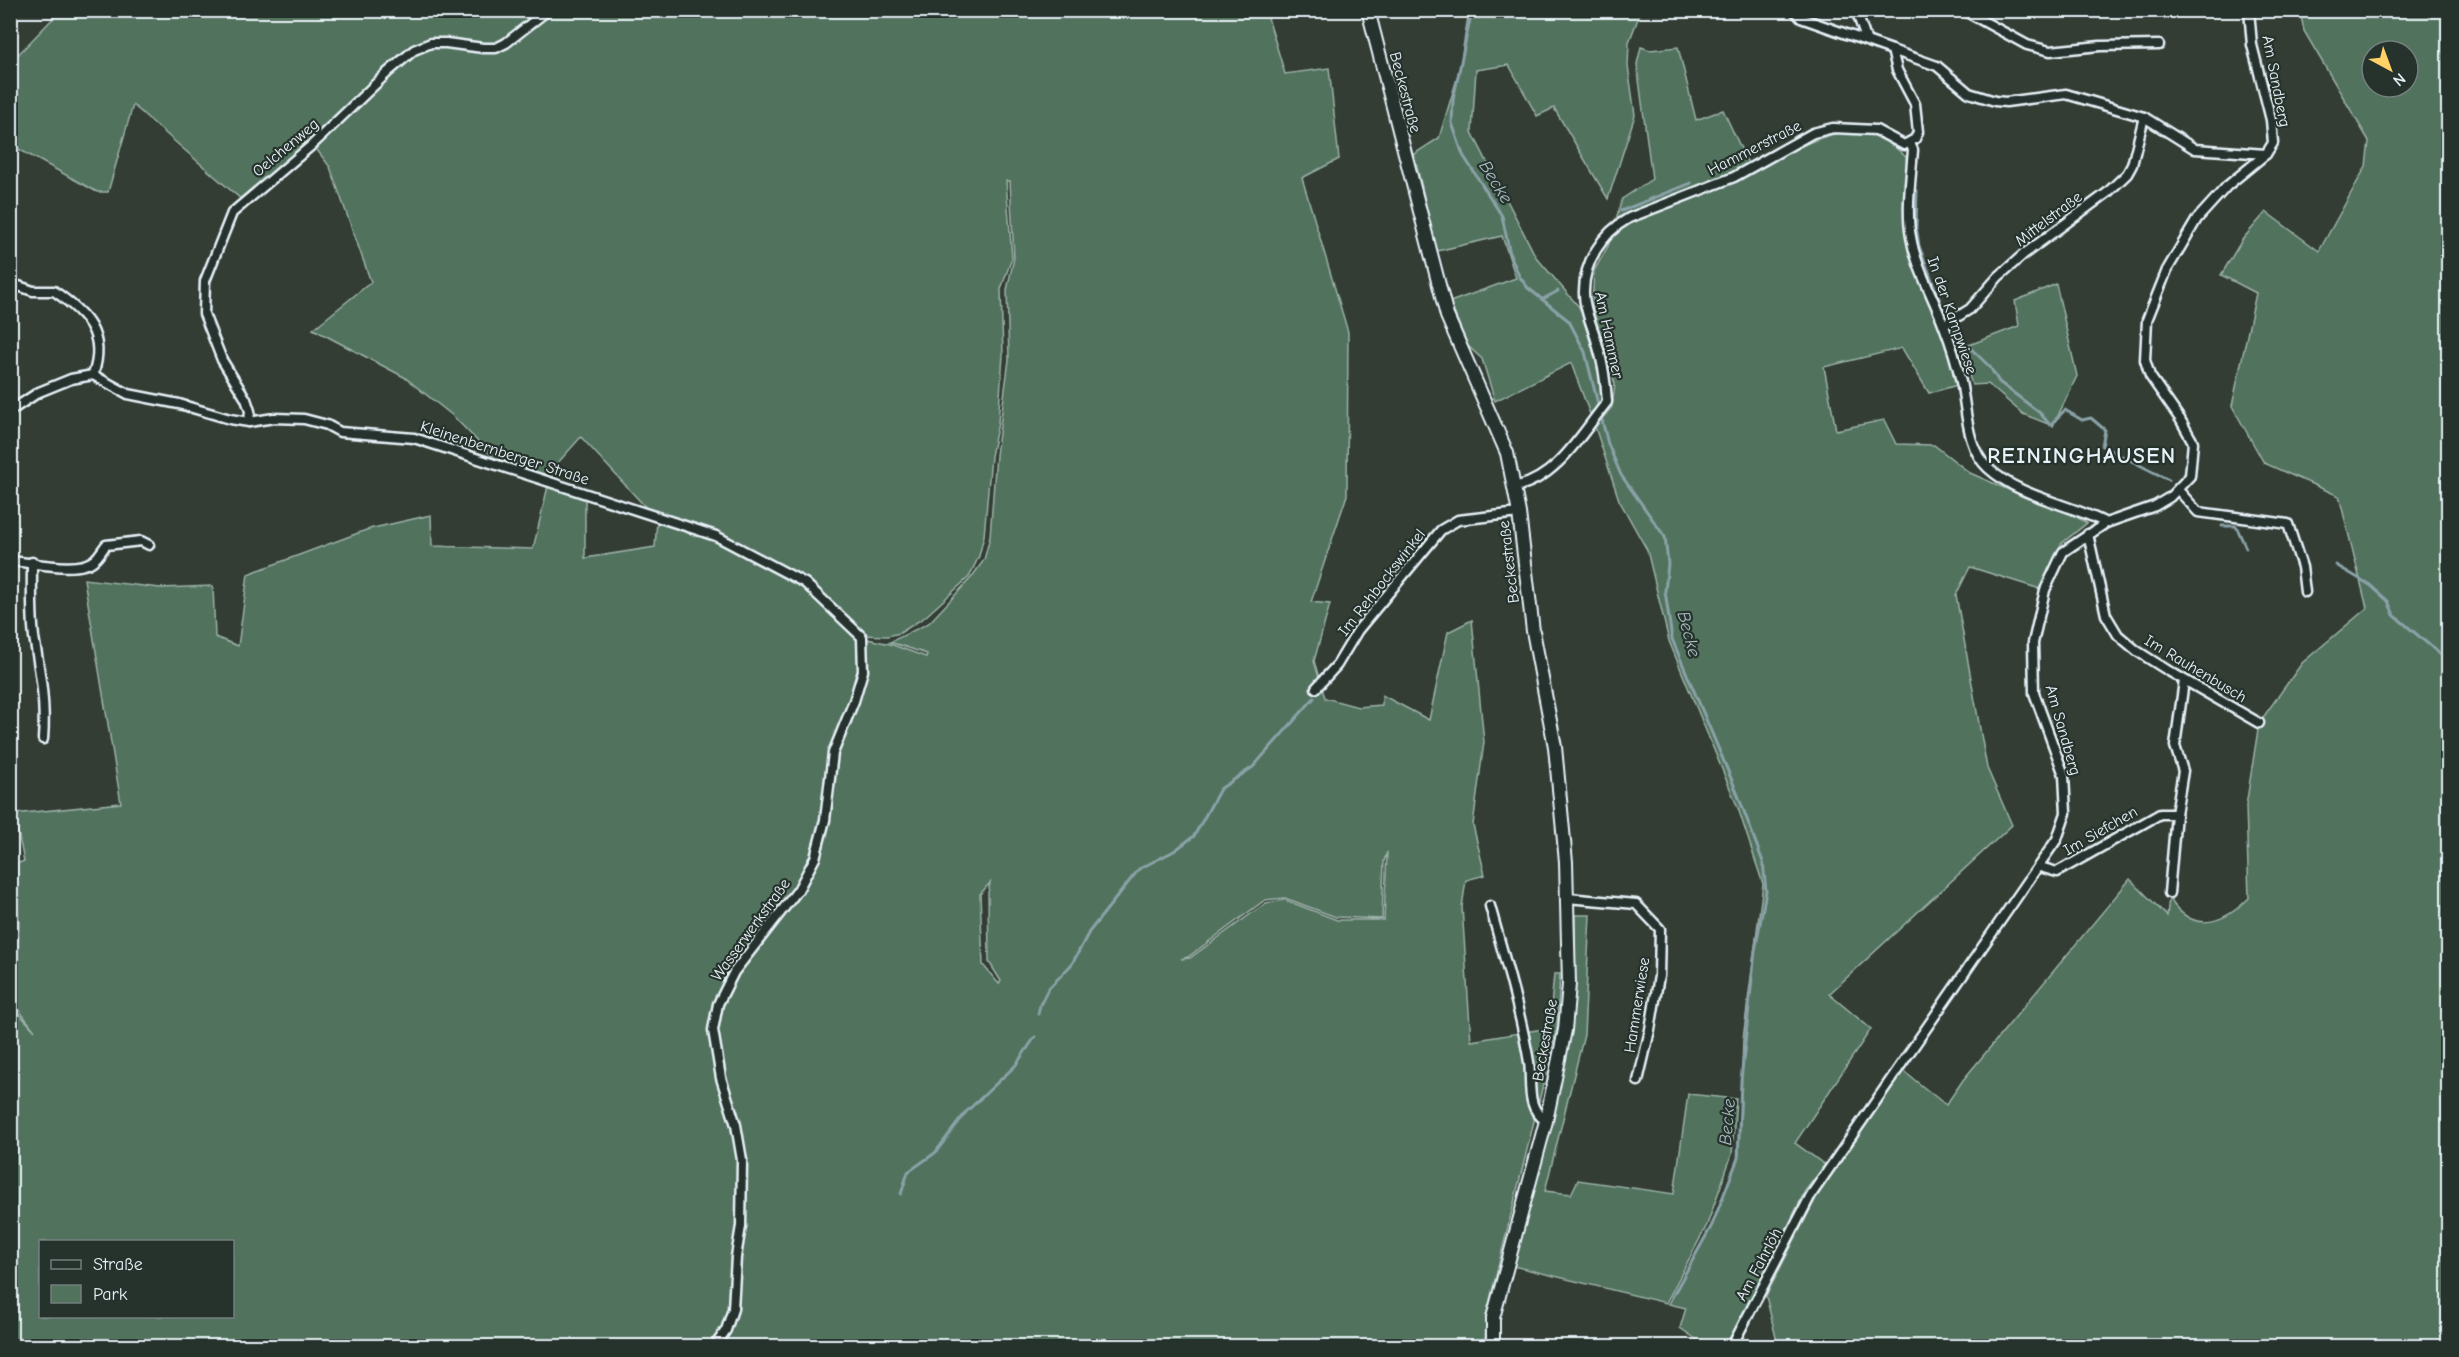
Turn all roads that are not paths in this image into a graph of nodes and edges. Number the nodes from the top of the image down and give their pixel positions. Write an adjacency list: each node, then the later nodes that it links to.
1 (548, 10): 18 (street, Oelchenweg)
2 (1794, 10): 7 (street)
3 (1856, 10): 7 (street)
4 (1963, 10): 8 (street)
5 (2249, 10): 12 (street, Am Sandberg)
6 (1369, 15): 19 (main road, Beckestraße)
7 (1866, 39): 9 (street)
8 (2159, 45)
9 (1892, 50): 10 (street); 11 (street)
10 (2144, 117): 12 (street); 15 (street, Mittelstraße)
11 (1911, 143): 13 (street, Hammerstraße); 15 (street, In der Kampwiese)
12 (2266, 154): 20 (street)
13 (1617, 226): 19 (street, Am Hammer)
14 (10, 284): 16 (street)
15 (1944, 325): 22 (street, In der Kampwiese)
16 (93, 375): 17 (street); 18 (street, Kleinenbernberger Straße)
17 (10, 411)
18 (249, 422): 28 (street, Kleinenbernberger Straße)
19 (1514, 487): 21 (main road, Beckestraße)
20 (2178, 491): 22 (street, Am Sandberg); 27 (street)
21 (1519, 513): 30 (street, Im Rehbockswinkel); 36 (main road, Beckestraße)
22 (2106, 523): 23 (street, Am Sandberg)
23 (2088, 534): 29 (street, Im Rauhenbusch); 34 (street, Am Sandberg)
24 (149, 545): 26 (street)
25 (10, 561): 26 (street)
26 (32, 562): 32 (street)
27 (2305, 592)
28 (862, 637): 41 (street, Wasserwerkstraße)
29 (2184, 681): 31 (street, Im Rauhenbusch); 33 (street)
30 (1316, 688)
31 (2259, 723)
32 (43, 739)
33 (2176, 814): 34 (street, Im Siefchen); 35 (street)
34 (2040, 867): 40 (street, Am Sandberg)
35 (2169, 893)
36 (1568, 898): 38 (street, Hammerwiese); 39 (main road, Beckestraße)
37 (1490, 906): 39 (street, Beckestraße)
38 (1638, 1081)
39 (1546, 1120): 42 (main road, Beckestraße)
40 (1811, 1195): 43 (street, Am Fahrlöh)
41 (715, 1347)
42 (1493, 1347)
43 (1732, 1347)

